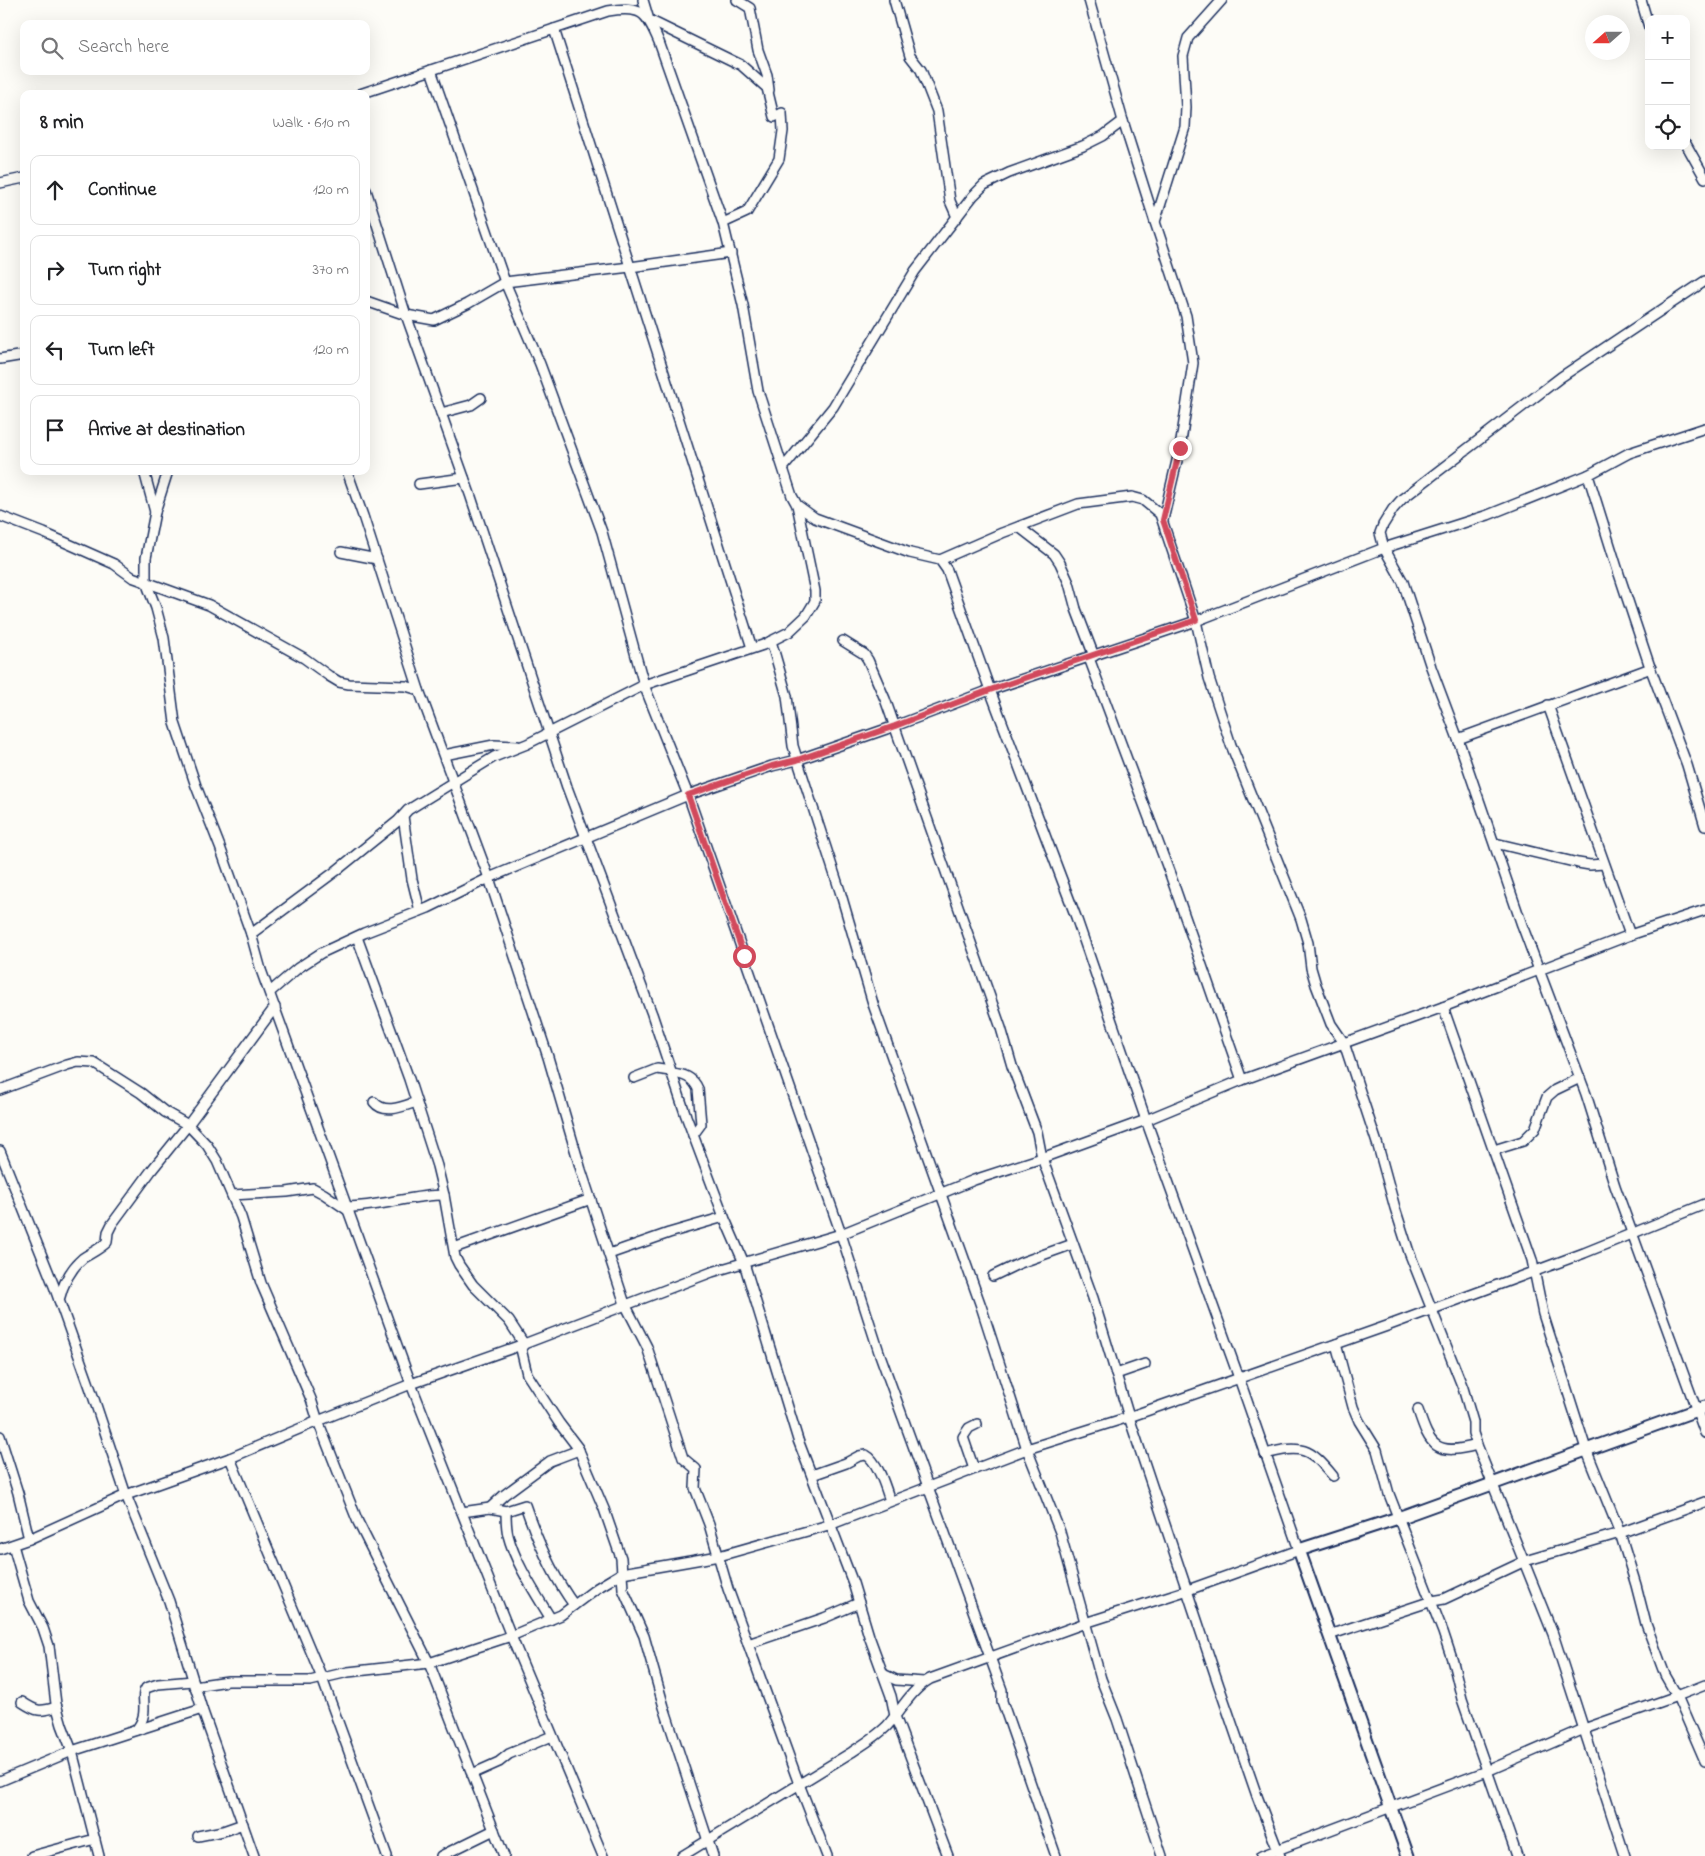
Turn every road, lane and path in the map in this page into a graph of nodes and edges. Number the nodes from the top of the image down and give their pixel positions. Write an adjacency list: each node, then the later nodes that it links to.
1 (642, 0): 8 (street)
2 (737, 0): 12 (street)
3 (894, 0): 19 (street)
4 (1089, 0): 13 (street)
5 (1222, 0): 20 (street)
6 (1641, 0): 7 (street)
7 (1645, 15)
8 (649, 20): 9 (street); 12 (street); 21 (street)
9 (554, 30): 10 (street); 23 (street)
10 (431, 70): 11 (street); 25 (street)
11 (370, 91)
12 (774, 117): 21 (street)
13 (1123, 120): 19 (street); 20 (street)
14 (1689, 150): 15 (street)
15 (1705, 178)
16 (20, 179): 17 (street)
17 (0, 183)
18 (370, 202): 27 (street)
19 (957, 217): 33 (street)
20 (1155, 222): 43 (street)
21 (723, 223): 22 (street)
22 (731, 252): 23 (street); 33 (street)
23 (630, 267): 25 (street); 53 (street)
24 (1705, 281): 45 (street)
25 (505, 282): 27 (street); 56 (street)
26 (370, 302): 27 (street)
27 (406, 315): 31 (street)
28 (20, 356): 29 (street)
29 (0, 359)
30 (481, 398): 31 (street)
31 (441, 413): 38 (street)
32 (1705, 428): 34 (street)
33 (784, 467): 40 (street)
34 (1588, 474): 45 (street); 55 (street)
35 (145, 475): 41 (street)
36 (167, 475): 41 (street)
37 (348, 475): 47 (street)
38 (464, 478): 39 (street); 61 (street)
39 (419, 484)
40 (797, 505): 48 (street); 51 (street)
41 (155, 512): 49 (street)
42 (0, 516): 49 (street)
43 (1163, 520): 44 (street); 50 (street)
44 (1019, 527): 48 (street); 54 (street)
45 (1384, 548): 50 (street); 62 (street)
46 (342, 552): 47 (street)
47 (377, 558): 57 (street)
48 (940, 560): 58 (street)
49 (146, 582): 57 (street); 76 (street)
50 (1196, 620): 54 (street); 83 (street)
51 (771, 641): 53 (street); 65 (street)
52 (843, 641): 60 (street)
53 (752, 648): 56 (street)
54 (1092, 657): 58 (street); 87 (street)
55 (1651, 668): 59 (street); 69 (street)
56 (644, 685): 61 (street); 67 (street)
57 (419, 690): 64 (street)
58 (990, 690): 60 (street); 91 (street)
59 (1548, 705): 62 (street); 72 (street)
60 (895, 726): 65 (street); 96 (street)
61 (549, 733): 63 (street); 70 (street)
62 (1458, 739): 71 (street)
63 (521, 747): 64 (street); 66 (street)
64 (444, 755): 66 (street)
65 (797, 760): 67 (street); 97 (street)
66 (454, 782): 68 (street); 73 (street)
67 (688, 795): 70 (street); 105 (street)
68 (403, 816): 75 (street); 76 (street)
69 (1705, 826)
70 (586, 838): 73 (street); 84 (street)
71 (1495, 843): 72 (street); 79 (street)
72 (1604, 864): 77 (street)
73 (489, 878): 75 (street); 100 (street)
74 (1705, 910): 77 (street)
75 (420, 911): 78 (street)
76 (251, 934): 80 (street)
77 (1630, 935): 79 (street)
78 (357, 938): 80 (street); 90 (street)
79 (1539, 971): 82 (street); 86 (street)
80 (270, 992): 81 (street)
81 (275, 1006): 92 (street); 102 (street)
82 (1443, 1007): 83 (street); 94 (street)
83 (1344, 1043): 87 (street); 114 (street)
84 (671, 1072): 85 (street); 93 (street); 93 (street)
85 (634, 1078)
86 (1580, 1078): 94 (street); 104 (street)
87 (1242, 1080): 91 (street)
88 (0, 1090): 92 (street)
89 (374, 1102): 90 (street)
90 (416, 1102): 99 (street)
91 (1146, 1120): 96 (street); 119 (street)
92 (188, 1126): 98 (street); 112 (street)
93 (693, 1135): 103 (street)
94 (1494, 1150): 110 (street)
95 (0, 1151): 112 (street)
96 (1042, 1158): 97 (street); 106 (street)
97 (941, 1193): 105 (street); 129 (street)
98 (232, 1195): 102 (street); 124 (street)
99 (444, 1195): 102 (street); 107 (street)
100 (590, 1199): 107 (street); 108 (street)
101 (1705, 1204): 104 (street)
102 (348, 1209): 120 (street)
103 (724, 1217): 108 (street); 109 (street)
104 (1633, 1233): 110 (street); 121 (street)
105 (841, 1234): 109 (street); 138 (street)
106 (1073, 1244): 111 (street); 118 (street)
107 (454, 1248): 115 (street)
108 (609, 1254): 113 (street)
109 (744, 1263): 113 (street); 135 (street)
110 (1534, 1270): 114 (street); 130 (street)
111 (993, 1276)
112 (59, 1300): 139 (street)
113 (626, 1304): 115 (street); 152 (street)
114 (1432, 1309): 116 (street); 128 (street)
115 (524, 1344): 120 (street); 131 (street)
116 (1336, 1344): 119 (street); 145 (street)
117 (1145, 1364): 118 (street)
118 (1116, 1374): 123 (street)
119 (1239, 1378): 123 (street); 132 (street)
120 (411, 1384): 124 (street); 144 (street)
121 (1701, 1408): 126 (street); 130 (street)
122 (1418, 1410): 128 (street)
123 (1129, 1417): 129 (street); 155 (street)
124 (318, 1421): 133 (street); 165 (street)
125 (977, 1424): 134 (street)
126 (1705, 1433)
127 (0, 1436): 148 (street)
128 (1477, 1445): 137 (street)
129 (1027, 1449): 134 (street); 160 (street)
130 (1586, 1449): 137 (street); 147 (street)
131 (579, 1450): 142 (street); 154 (street)
132 (1266, 1454): 136 (street); 151 (street)
133 (230, 1458): 139 (street); 167 (street)
134 (974, 1469): 138 (street)
135 (812, 1475): 140 (street); 146 (street)
136 (1333, 1476)
137 (1492, 1483): 145 (street); 153 (street)
138 (927, 1487): 140 (street); 164 (street)
139 (126, 1495): 148 (street); 169 (street)
140 (890, 1501): 146 (street)
141 (1705, 1502): 147 (street)
142 (490, 1508): 143 (street); 144 (street)
143 (506, 1511): 158 (street); 159 (street)
144 (462, 1512): 162 (street)
145 (1398, 1518): 151 (street); 156 (street)
146 (832, 1524): 152 (street); 157 (street)
147 (1620, 1533): 153 (street); 171 (street)
148 (29, 1539): 149 (street)
149 (13, 1545): 150 (street); 173 (street)
150 (0, 1549)
151 (1299, 1550): 155 (street); 161 (street)
152 (719, 1556): 154 (street); 163 (street)
153 (1525, 1561): 156 (street); 176 (street)
154 (622, 1573): 158 (street); 190 (street)
155 (1188, 1590): 160 (street); 191 (street)
156 (1432, 1601): 161 (street); 181 (street)
157 (858, 1604): 163 (street); 166 (street)
158 (574, 1605): 159 (street)
159 (551, 1619): 162 (street)
160 (1085, 1623): 164 (street); 204 (street)
161 (1329, 1635): 185 (street)
162 (511, 1636): 165 (street); 178 (street)
163 (748, 1644): 184 (street)
164 (990, 1658): 168 (street); 203 (street)
165 (429, 1663): 167 (street); 182 (street)
166 (882, 1674): 168 (street); 175 (street)
167 (322, 1678): 169 (street); 195 (street)
168 (924, 1682): 175 (street)
169 (194, 1684): 174 (street); 177 (street)
170 (1705, 1685): 171 (street)
171 (1678, 1696): 176 (street); 180 (street)
172 (22, 1702): 173 (street)
173 (57, 1707): 179 (street)
174 (202, 1709): 177 (street); 186 (street)
175 (895, 1716): 184 (street); 202 (street)
176 (1584, 1729): 181 (street); 208 (street)
177 (136, 1730): 179 (street)
178 (552, 1736): 182 (street); 198 (street)
179 (72, 1751): 183 (street); 189 (street)
180 (1705, 1761)
181 (1487, 1771): 185 (street); 207 (street)
182 (472, 1774): 187 (street)
183 (0, 1781)
184 (799, 1784): 190 (street); 201 (street)
185 (1390, 1806): 191 (street); 206 (street)
186 (243, 1824): 188 (street); 194 (street)
187 (494, 1830): 196 (street); 197 (street)
188 (198, 1836)
189 (95, 1839): 192 (street); 193 (street)
190 (708, 1842): 199 (street); 200 (street)
191 (1279, 1853): 205 (street)
192 (32, 1856)
193 (99, 1856)
194 (254, 1856)
195 (387, 1856)
196 (441, 1856)
197 (504, 1856)
198 (603, 1856)
199 (682, 1856)
200 (713, 1856)
201 (827, 1856)
202 (948, 1856)
203 (1056, 1856)
204 (1162, 1856)
205 (1262, 1856)
206 (1408, 1856)
207 (1517, 1856)
208 (1625, 1856)

